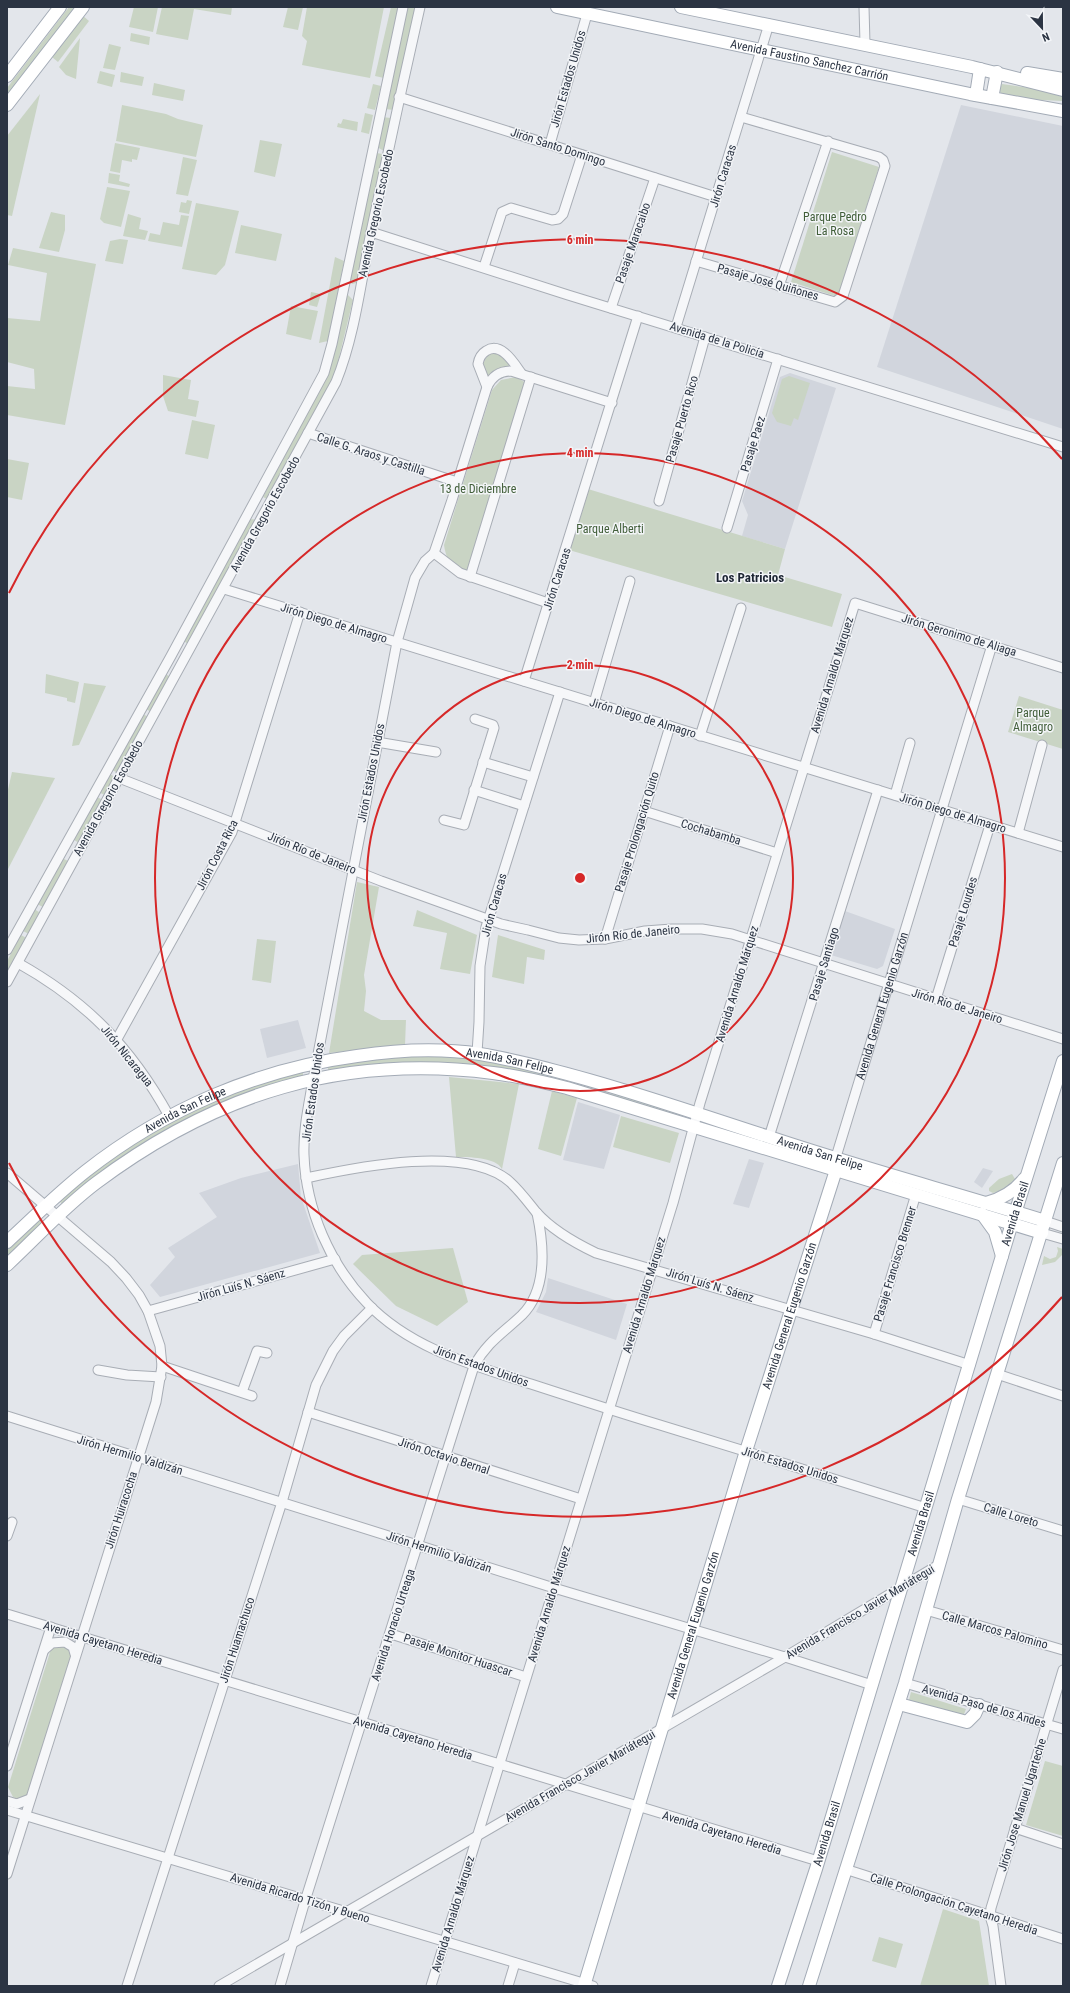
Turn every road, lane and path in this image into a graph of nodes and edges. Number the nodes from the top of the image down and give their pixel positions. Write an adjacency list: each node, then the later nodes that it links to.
1 (60, 7): 10 (main road)
2 (83, 7): 11 (main road)
3 (403, 7): 29 (street, Avenida Gregorio Escobedo)
4 (420, 7): 20 (street, Avenida Gregorio Escobedo)
5 (557, 7): 8 (main road, Avenida Faustino Sanchez Carrión)
6 (681, 7): 9 (main road)
7 (864, 7): 12 (street)
8 (587, 14): 13 (main road, Avenida Faustino Sanchez Carrión); 28 (street, Jirón Estados Unidos)
9 (769, 24): 12 (main road); 13 (street, Jirón Caracas)
10 (39, 34): 11 (main road); 16 (main road)
11 (53, 44): 22 (main road)
12 (865, 44): 14 (main road)
13 (761, 51): 19 (main road, Avenida Faustino Sanchez Carrión); 25 (street, Jirón Caracas)
14 (980, 69): 15 (main road); 17 (main road); 19 (main road)
15 (997, 72): 18 (main road); 21 (main road)
16 (7, 76)
17 (1063, 79)
18 (1063, 90)
19 (976, 95): 21 (main road, Avenida Faustino Sanchez Carrión)
20 (399, 97): 28 (street, Jirón Santo Domingo); 31 (street, Avenida Gregorio Escobedo)
21 (992, 98): 23 (main road, Avenida Faustino Sanchez Carrión)
22 (7, 105)
23 (1047, 109): 24 (main road, Avenida Faustino Sanchez Carrión); 26 (main road)
24 (1063, 111)
25 (741, 116): 27 (street); 33 (street, Jirón Caracas)
26 (1063, 116)
27 (828, 141): 39 (street); 39 (street, Pasaje José Quiñones)
28 (550, 144): 30 (street, Jirón Santo Domingo)
29 (374, 148): 31 (street); 37 (street, Avenida Gregorio Escobedo)
30 (582, 155): 32 (street, Jirón Santo Domingo); 36 (street)
31 (386, 162): 34 (street, Avenida Gregorio Escobedo)
32 (655, 178): 33 (street, Jirón Santo Domingo); 42 (street, Pasaje Maracaibo)
33 (716, 198): 35 (street, Jirón Caracas)
34 (371, 232): 36 (street, Avenida de la Policía); 38 (street, Avenida Gregorio Escobedo)
35 (696, 261): 39 (street, Pasaje José Quiñones); 44 (street, Jirón Caracas)
36 (484, 267): 42 (street, Avenida de la Policía)
37 (345, 280): 38 (street); 40 (street, Avenida Gregorio Escobedo)
38 (361, 284): 41 (street, Avenida Gregorio Escobedo)
39 (779, 286)
40 (342, 296): 41 (street); 54 (street, Avenida Gregorio Escobedo)
41 (358, 300): 51 (street, Avenida Gregorio Escobedo)
42 (611, 308): 43 (street, Avenida de la Policía)
43 (638, 316): 44 (street, Avenida de la Policía); 50 (street, Jirón Caracas)
44 (676, 327): 45 (street, Avenida de la Policía)
45 (705, 337): 46 (street, Avenida de la Policía); 55 (street, Pasaje Puerto Rico)
46 (778, 359): 52 (street, Avenida de la Policía); 57 (street, Pasaje Paez)
47 (521, 373): 48 (street, Jirón Estados Unidos); 49 (street, Jirón Estados Unidos); 49 (street, Jirón Estados Unidos)
48 (531, 377): 50 (street, Jirón Estados Unidos); 59 (street)
49 (486, 387): 53 (street, Jirón Estados Unidos)
50 (612, 403): 62 (street, Jirón Caracas)
51 (308, 433): 53 (street, Calle G. Araos y Castilla); 56 (street, Avenida Gregorio Escobedo)
52 (1063, 447)
53 (457, 482): 58 (street, Jirón Estados Unidos)
54 (254, 501): 56 (street); 68 (street, Avenida Gregorio Escobedo)
55 (659, 501)
56 (270, 505): 61 (street, Avenida Gregorio Escobedo)
57 (727, 528)
58 (434, 553): 59 (street); 66 (street, Jirón Estados Unidos)
59 (470, 577): 62 (street)
60 (630, 581): 73 (street)
61 (224, 589): 65 (street, Jirón Diego de Almagro); 69 (street, Avenida Gregorio Escobedo)
62 (548, 603): 71 (street, Jirón Caracas)
63 (854, 603): 67 (street, Jirón Geronimo de Aliaga); 82 (street, Avenida Arnaldo Márquez)
64 (741, 608): 76 (street)
65 (300, 612): 66 (street, Jirón Diego de Almagro); 92 (street, Jirón Costa Rica)
66 (397, 642): 71 (street, Jirón Diego de Almagro); 77 (street, Jirón Estados Unidos)
67 (992, 645): 70 (street, Jirón Geronimo de Aliaga); 89 (street, Avenida General Eugenio Garzón)
68 (170, 656): 69 (street); 96 (street, Avenida Gregorio Escobedo)
69 (182, 663): 84 (street, Avenida Gregorio Escobedo)
70 (1063, 668)
71 (524, 681): 72 (street, Jirón Diego de Almagro)
72 (560, 692): 73 (street, Jirón Diego de Almagro); 83 (street, Jirón Caracas)
73 (594, 703): 75 (street, Jirón Diego de Almagro)
74 (474, 719): 81 (street)
75 (670, 726): 76 (street, Jirón Diego de Almagro); 90 (street, Pasaje Prolongación Quito)
76 (700, 736): 82 (street, Jirón Diego de Almagro)
77 (377, 742): 80 (street); 101 (street, Jirón Estados Unidos)
78 (910, 743): 87 (street)
79 (1042, 745): 94 (street)
80 (436, 752)
81 (483, 762): 83 (street); 85 (street)
82 (804, 767): 86 (street, Jirón Diego de Almagro); 97 (street, Avenida Arnaldo Márquez)
83 (533, 777): 88 (street, Jirón Caracas)
84 (119, 778): 92 (street, Jirón Río de Janeiro); 98 (street, Avenida Gregorio Escobedo)
85 (474, 790): 88 (street); 91 (street)
86 (878, 790): 87 (street, Jirón Diego de Almagro); 107 (street, Pasaje Santiago)
87 (895, 796): 89 (street, Jirón Diego de Almagro)
88 (524, 806): 102 (street, Jirón Caracas)
89 (942, 810): 93 (street, Jirón Diego de Almagro); 109 (street, Avenida General Eugenio Garzón)
90 (644, 811): 97 (street, Cochabamba); 103 (street, Pasaje Prolongación Quito)
91 (444, 820)
92 (235, 822): 101 (street, Jirón Río de Janeiro); 111 (street, Jirón Costa Rica)
93 (990, 824): 94 (street, Jirón Diego de Almagro); 110 (street, Pasaje Lourdes)
94 (1018, 833): 95 (street, Jirón Diego de Almagro)
95 (1063, 847)
96 (63, 848): 98 (street); 99 (street, Avenida Gregorio Escobedo)
97 (777, 853): 104 (street, Avenida Arnaldo Márquez)
98 (77, 855): 100 (street, Avenida Gregorio Escobedo)
99 (56, 860): 100 (street); 105 (street, Avenida Gregorio Escobedo)
100 (70, 869): 106 (street, Avenida Gregorio Escobedo)
101 (353, 870): 102 (street, Jirón Río de Janeiro); 115 (street, Jirón Estados Unidos)
102 (489, 920): 103 (street, Jirón Río de Janeiro); 113 (street, Jirón Caracas)
103 (605, 939): 104 (street, Jirón Río de Janeiro)
104 (751, 939): 107 (street, Jirón Río de Janeiro); 117 (street, Avenida Arnaldo Márquez)
105 (7, 950)
106 (18, 963): 108 (street, Avenida Gregorio Escobedo); 111 (street, Jirón Nicaragua)
107 (824, 963): 109 (street, Jirón Río de Janeiro); 120 (street, Pasaje Santiago)
108 (7, 982)
109 (889, 984): 110 (street, Jirón Río de Janeiro); 121 (street, Avenida General Eugenio Garzón)
110 (936, 999): 112 (street, Jirón Río de Janeiro)
111 (117, 1039): 118 (street, Jirón Nicaragua)
112 (1063, 1039)
113 (477, 1053): 115 (main road, Avenida San Felipe); 117 (main road, Avenida San Felipe)
114 (1063, 1061): 124 (main road, Avenida Brasil)
115 (316, 1062): 116 (street, Jirón Estados Unidos); 118 (main road, Avenida San Felipe)
116 (313, 1080): 119 (main road, Avenida San Felipe); 126 (street, Jirón Estados Unidos); 131 (main road, Avenida San Felipe)
117 (697, 1113): 119 (street, Avenida Arnaldo Márquez); 120 (main road, Avenida San Felipe)
118 (169, 1116): 128 (main road, Avenida San Felipe)
119 (694, 1125): 123 (main road, Avenida San Felipe); 140 (street, Avenida Arnaldo Márquez)
120 (769, 1137): 121 (main road, Avenida San Felipe)
121 (836, 1157): 123 (main road, Avenida General Eugenio Garzón); 129 (main road, Avenida San Felipe)
122 (1063, 1163): 133 (main road)
123 (836, 1170): 127 (main road, Avenida San Felipe); 142 (main road, Avenida General Eugenio Garzón)
124 (1028, 1171): 129 (main road); 132 (main road, Avenida Brasil)
125 (7, 1173): 128 (street, Jirón Huiracocha)
126 (306, 1178): 130 (street, Jirón Luís N. Sáenz); 137 (street, Jirón Estados Unidos)
127 (916, 1194): 129 (main road, Avenida San Felipe); 144 (street, Pasaje Francisco Brenner)
128 (46, 1206): 131 (street, Jirón Huiracocha); 136 (main road, Avenida San Felipe)
129 (984, 1208): 132 (main road, Avenida San Felipe); 138 (main road)
130 (537, 1213): 140 (street, Jirón Luís N. Sáenz); 148 (street, Avenida Horacio Urteaga)
131 (58, 1217): 139 (main road, Avenida San Felipe); 143 (street, Jirón Huiracocha)
132 (1014, 1217): 133 (main road, Avenida San Felipe); 138 (main road, Avenida Brasil)
133 (1043, 1227): 134 (street); 135 (street); 150 (main road)
134 (1063, 1227)
135 (1063, 1239)
136 (7, 1242)
137 (334, 1259): 141 (street, Jirón Estados Unidos); 143 (street, Jirón Luís N. Sáenz)
138 (1002, 1260): 146 (main road, Avenida Brasil)
139 (7, 1265)
140 (653, 1268): 142 (street, Jirón Luís N. Sáenz); 155 (street, Avenida Arnaldo Márquez)
141 (372, 1308): 148 (street, Jirón Estados Unidos); 156 (street, Jirón Huamachuco)
142 (790, 1309): 144 (street, Jirón Luís N. Sáenz); 158 (main road, Avenida General Eugenio Garzón)
143 (148, 1311): 147 (street, Jirón Huiracocha)
144 (874, 1334): 146 (street, Jirón Luís N. Sáenz)
145 (267, 1354): 152 (street)
146 (970, 1365): 164 (main road, Avenida Brasil)
147 (162, 1366): 151 (street, Jirón Huiracocha); 152 (street)
148 (474, 1366): 155 (street, Jirón Estados Unidos); 159 (street, Avenida Horacio Urteaga)
149 (98, 1370): 151 (street)
150 (997, 1374): 154 (street); 162 (main road)
151 (161, 1377): 160 (street, Jirón Huiracocha)
152 (242, 1392): 153 (street)
153 (252, 1396)
154 (1063, 1396)
155 (609, 1410): 158 (street, Jirón Estados Unidos); 161 (street, Avenida Arnaldo Márquez)
156 (308, 1412): 159 (street, Jirón Octavio Bernal); 163 (street, Jirón Huamachuco)
157 (7, 1416): 160 (street, Jirón Hermilio Valdizán)
158 (746, 1451): 164 (street, Jirón Estados Unidos); 175 (main road, Avenida General Eugenio Garzón)
159 (447, 1457): 161 (street, Jirón Octavio Bernal); 168 (street, Avenida Horacio Urteaga)
160 (138, 1458): 163 (street, Jirón Hermilio Valdizán); 177 (street, Jirón Huiracocha)
161 (581, 1500): 170 (street, Avenida Arnaldo Márquez)
162 (958, 1500): 166 (street, Calle Loreto); 169 (main road)
163 (282, 1502): 168 (street, Jirón Hermilio Valdizán); 184 (street, Jirón Huamachuco)
164 (926, 1508): 171 (main road, Avenida Brasil)
165 (12, 1522): 167 (street)
166 (1063, 1531)
167 (7, 1536)
168 (419, 1545): 170 (street, Jirón Hermilio Valdizán); 176 (street, Avenida Horacio Urteaga)
169 (940, 1564): 171 (street, Avenida Francisco Javier Mariátegui); 172 (main road)
170 (554, 1588): 175 (street, Jirón Hermilio Valdizán); 183 (street, Avenida Arnaldo Márquez)
171 (901, 1588): 181 (street, Avenida Francisco Javier Mariátegui); 186 (main road, Avenida Brasil)
172 (926, 1610): 179 (street, Calle Marcos Palomino); 185 (main road)
173 (7, 1614): 174 (street, Avenida Cayetano Heredia)
174 (51, 1627): 177 (street, Avenida Cayetano Heredia); 178 (street)
175 (693, 1629): 181 (street, Jirón Hermilio Valdizán); 191 (main road, Avenida General Eugenio Garzón)
176 (391, 1634): 183 (street, Pasaje Monitor Huascar); 189 (street, Avenida Horacio Urteaga)
177 (81, 1636): 180 (street, Jirón Huiracocha); 184 (street, Avenida Cayetano Heredia)
178 (45, 1649): 180 (street); 194 (street)
179 (1063, 1650)
180 (75, 1654): 196 (street, Jirón Huiracocha)
181 (785, 1657): 186 (street, Jirón Hermilio Valdizán); 191 (street, Avenida Francisco Javier Mariátegui)
182 (1063, 1670): 190 (street, Jirón Jose Manuel Ugarteche)
183 (526, 1677): 193 (street, Avenida Arnaldo Márquez)
184 (224, 1681): 189 (street, Avenida Cayetano Heredia); 204 (street, Jirón Huamachuco)
185 (905, 1683): 187 (main road); 188 (street, Avenida Paso de los Andes)
186 (872, 1685): 205 (main road, Avenida Brasil)
187 (899, 1704): 188 (main road); 206 (main road)
188 (979, 1705): 190 (street, Avenida Paso de los Andes)
189 (362, 1722): 193 (street, Avenida Cayetano Heredia); 208 (street, Avenida Horacio Urteaga)
190 (1046, 1724): 192 (street, Avenida Paso de los Andes); 201 (street, Jirón Jose Manuel Ugarteche)
191 (663, 1727): 195 (street, Avenida Francisco Javier Mariátegui); 198 (main road, Avenida General Eugenio Garzón)
192 (1063, 1729)
193 (499, 1764): 195 (street, Avenida Cayetano Heredia); 202 (street, Avenida Arnaldo Márquez)
194 (7, 1766)
195 (566, 1784): 198 (street, Avenida Cayetano Heredia); 202 (street, Avenida Francisco Javier Mariátegui)
196 (30, 1798): 197 (street); 200 (street, Jirón Huiracocha)
197 (7, 1800)
198 (639, 1807): 205 (street, Avenida Cayetano Heredia); 215 (main road, Avenida General Eugenio Garzón)
199 (7, 1810): 200 (street, Avenida Ricardo Tizón y Bueno)
200 (25, 1816): 204 (street, Avenida Ricardo Tizón y Bueno); 207 (street, Jirón Huiracocha)
201 (1015, 1828): 203 (street); 210 (street, Jirón Jose Manuel Ugarteche)
202 (477, 1835): 209 (street, Avenida Francisco Javier Mariátegui); 213 (street, Avenida Arnaldo Márquez)
203 (1063, 1844)
204 (167, 1858): 208 (street, Avenida Ricardo Tizón y Bueno); 216 (street, Jirón Huamachuco)
205 (818, 1861): 221 (main road, Avenida Brasil)
206 (845, 1869): 210 (street, Calle Prolongación Cayetano Heredia); 222 (main road)
207 (7, 1874)
208 (305, 1901): 209 (street, Avenida Ricardo Tizón y Bueno); 212 (street, Avenida Horacio Urteaga)
209 (345, 1912): 212 (street, Avenida Francisco Javier Mariátegui); 213 (street, Avenida Ricardo Tizón y Bueno)
210 (990, 1916): 211 (street, Calle Prolongación Cayetano Heredia); 223 (street)
211 (1063, 1939)
212 (294, 1942): 217 (street, Avenida Francisco Javier Mariátegui); 218 (street, Avenida Horacio Urteaga)
213 (444, 1943): 214 (street, Avenida Ricardo Tizón y Bueno); 219 (street, Avenida Arnaldo Márquez)
214 (515, 1963): 215 (street, Avenida Ricardo Tizón y Bueno); 220 (street)
215 (587, 1985)
216 (127, 1986)
217 (219, 1986)
218 (280, 1986)
219 (431, 1986)
220 (508, 1986)
221 (778, 1986)
222 (809, 1986)
223 (1001, 1986)

